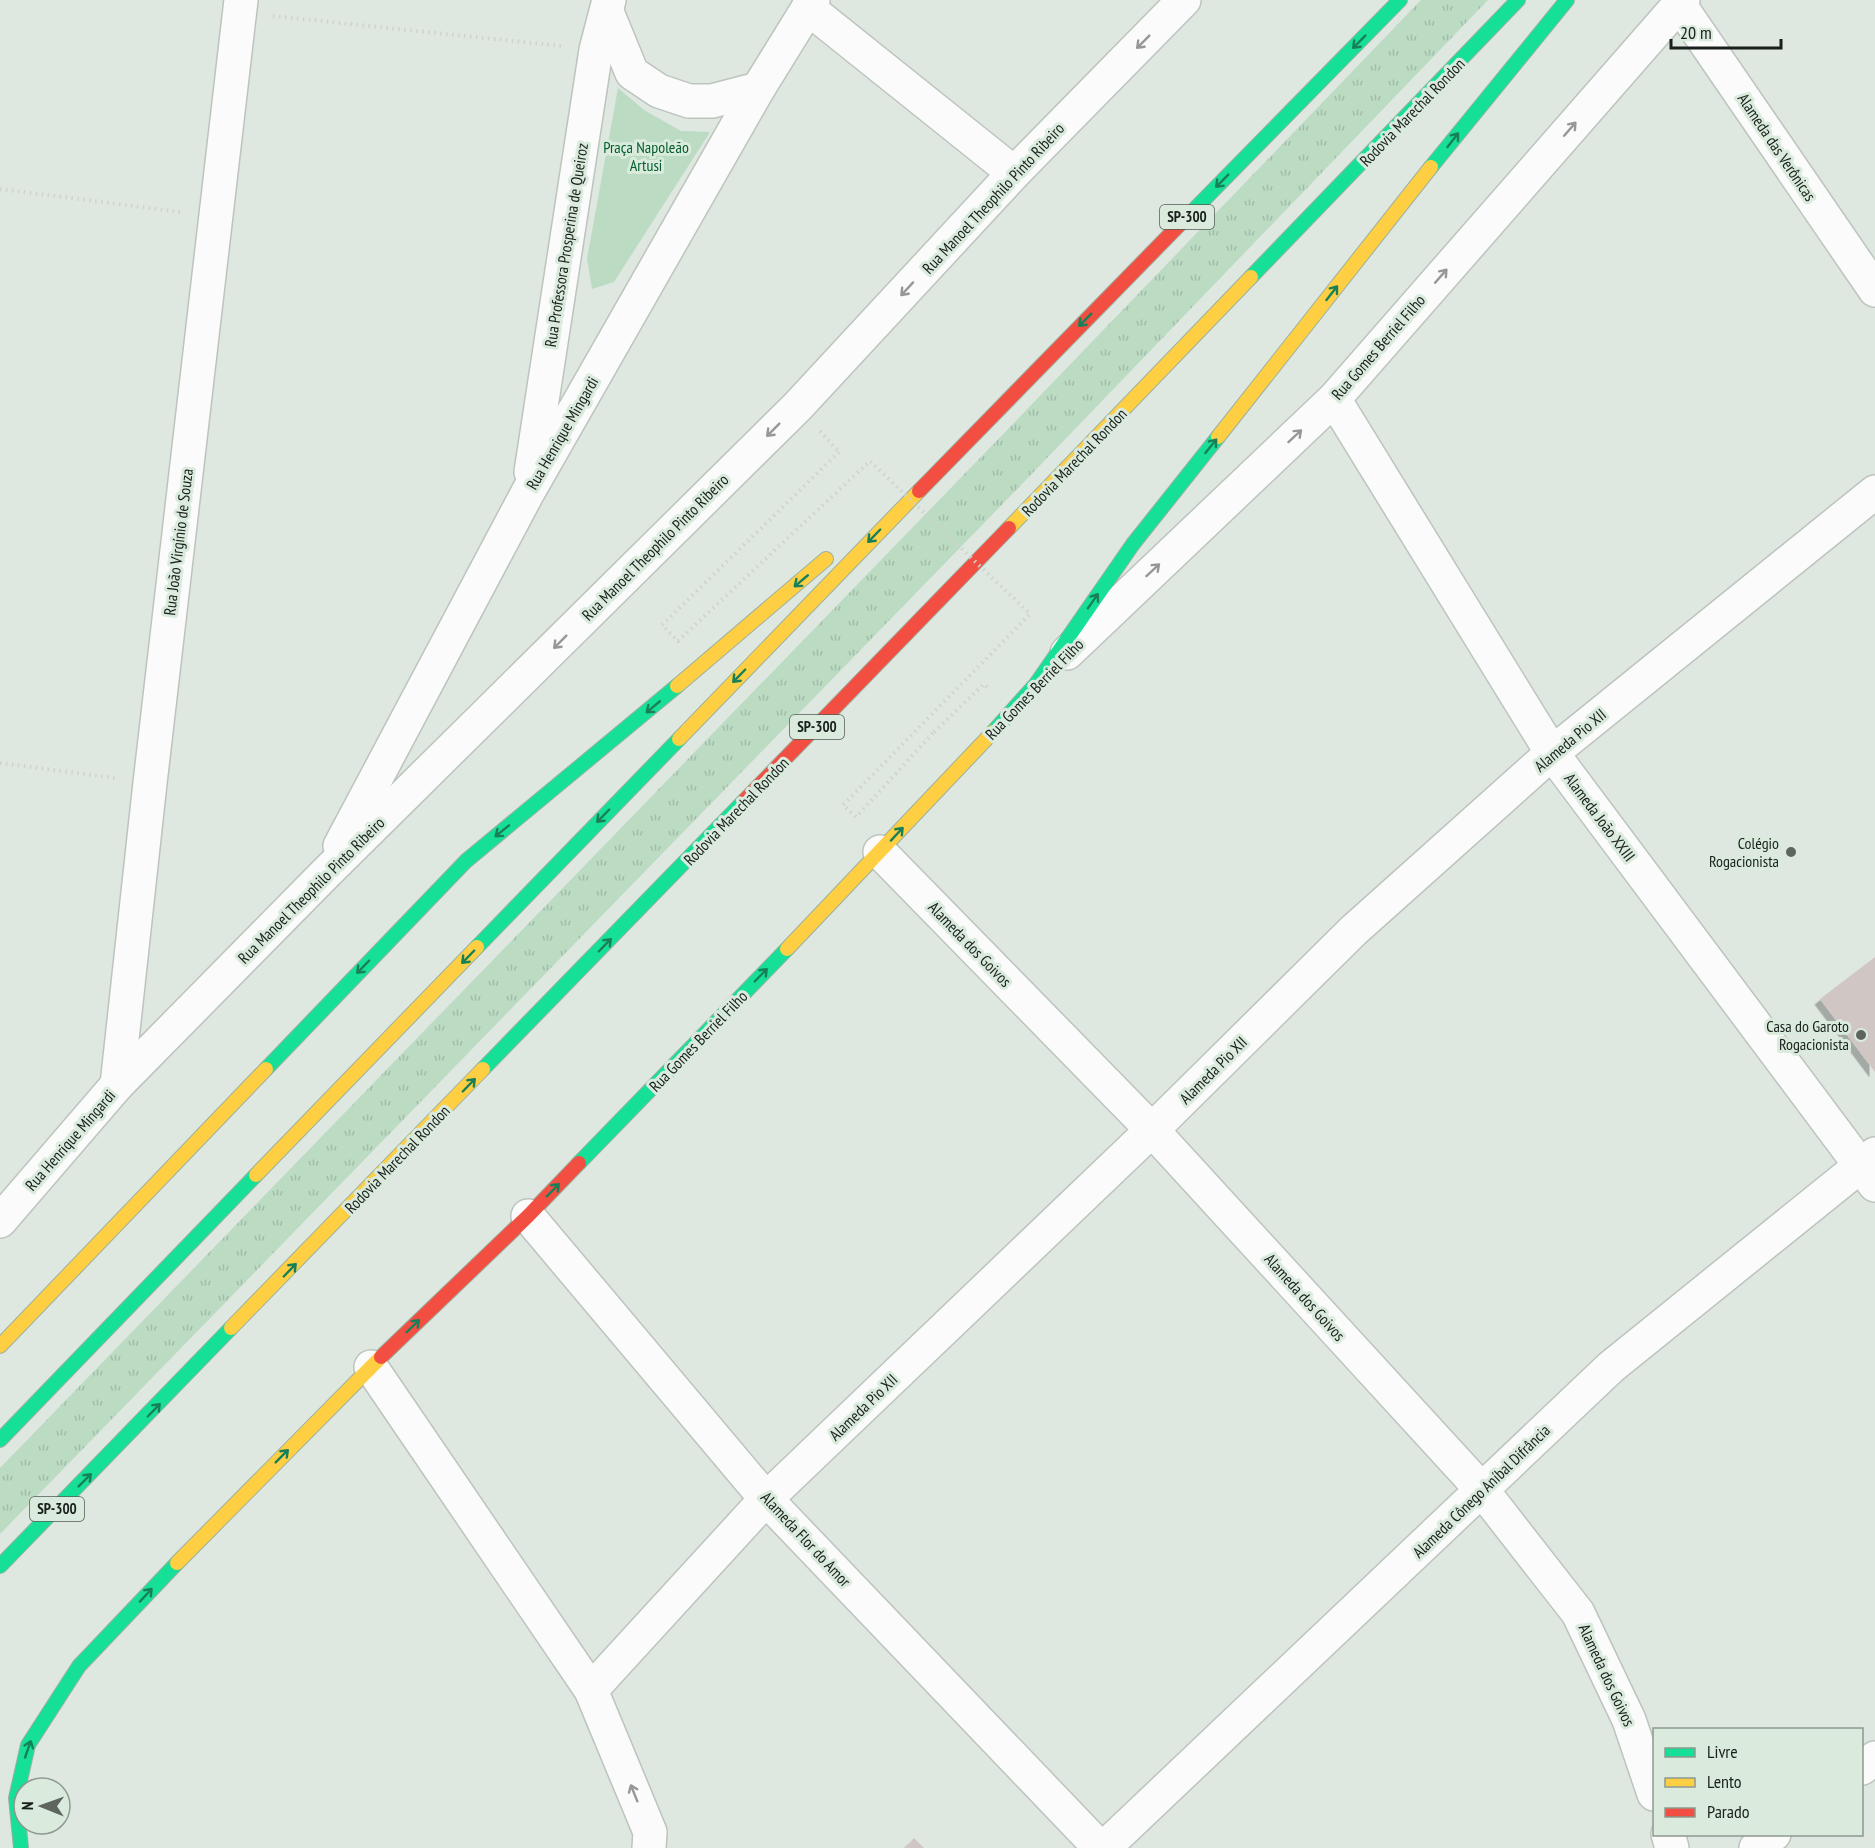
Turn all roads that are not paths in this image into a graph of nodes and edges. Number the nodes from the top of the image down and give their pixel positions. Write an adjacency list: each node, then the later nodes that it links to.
1 (1184, 0): 10 (street, Rua Manoel Theophilo Pinto Ribeiro, one-way to 10)
2 (1400, 0): 13 (highway, SP-300, one-way to 13)
3 (1518, 0): 32 (highway, Rodovia Marechal Rondon / SP-300, one-way to 3)
4 (1567, 0): 18 (highway, one-way to 4)
5 (1681, 2): 11 (street, Alameda das Verônicas); 12 (street, Rua Gomes Berriel Filho, one-way to 5)
6 (810, 4): 9 (street, Rua Henrique Mingardi); 10 (street)
7 (241, 6): 22 (street, Rua João Virgínio de Souza)
8 (608, 6): 9 (street); 14 (street, Rua Professora Prosperina de Queiroz)
9 (758, 88): 14 (street, Rua Henrique Mingardi)
10 (1014, 173): 21 (street, Rua Manoel Theophilo Pinto Ribeiro, one-way to 21)
11 (1875, 290)
12 (1334, 399): 18 (street, Rua Gomes Berriel Filho, one-way to 12); 19 (street, Alameda João XXIII)
13 (974, 434): 16 (highway); 29 (highway, SP-300, one-way to 29)
14 (528, 492): 21 (street, Rua Henrique Mingardi)
15 (1875, 492): 19 (street, Alameda Pio XII)
16 (866, 525)
17 (839, 548): 27 (highway, one-way to 27)
18 (1036, 684): 20 (highway, Rua Gomes Berriel Filho, one-way to 18)
19 (1552, 753): 23 (street, Alameda Pio XII); 24 (street, Alameda João XXIII)
20 (880, 852): 23 (street, Alameda dos Goivos); 25 (highway, Rua Gomes Berriel Filho, one-way to 20)
21 (325, 874): 22 (street, Rua Manoel Theophilo Pinto Ribeiro)
22 (117, 1085): 26 (street, Rua Henrique Mingardi)
23 (1152, 1130): 30 (street, Alameda dos Goivos); 31 (street, Alameda Pio XII)
24 (1870, 1168): 30 (street, Alameda Cônego Aníbal Difrância)
25 (528, 1216): 28 (highway, Rua Gomes Berriel Filho, one-way to 25); 31 (street, Alameda Flor do Amor)
26 (0, 1221)
27 (0, 1346)
28 (371, 1367): 33 (street); 38 (highway, Rua Gomes Berriel Filho, one-way to 28)
29 (0, 1440)
30 (1482, 1490): 36 (street, Alameda dos Goivos); 40 (street, Alameda Cônego Aníbal Difrância)
31 (766, 1499): 33 (street, Alameda Pio XII); 40 (street, Alameda Flor do Amor)
32 (0, 1566)
33 (591, 1690): 39 (street, one-way to 33)
34 (1875, 1758): 35 (street)
35 (1863, 1767)
36 (1653, 1791)
37 (1771, 1836): 41 (street)
38 (21, 1848)
39 (649, 1848)
40 (1102, 1848)
41 (1756, 1848)

